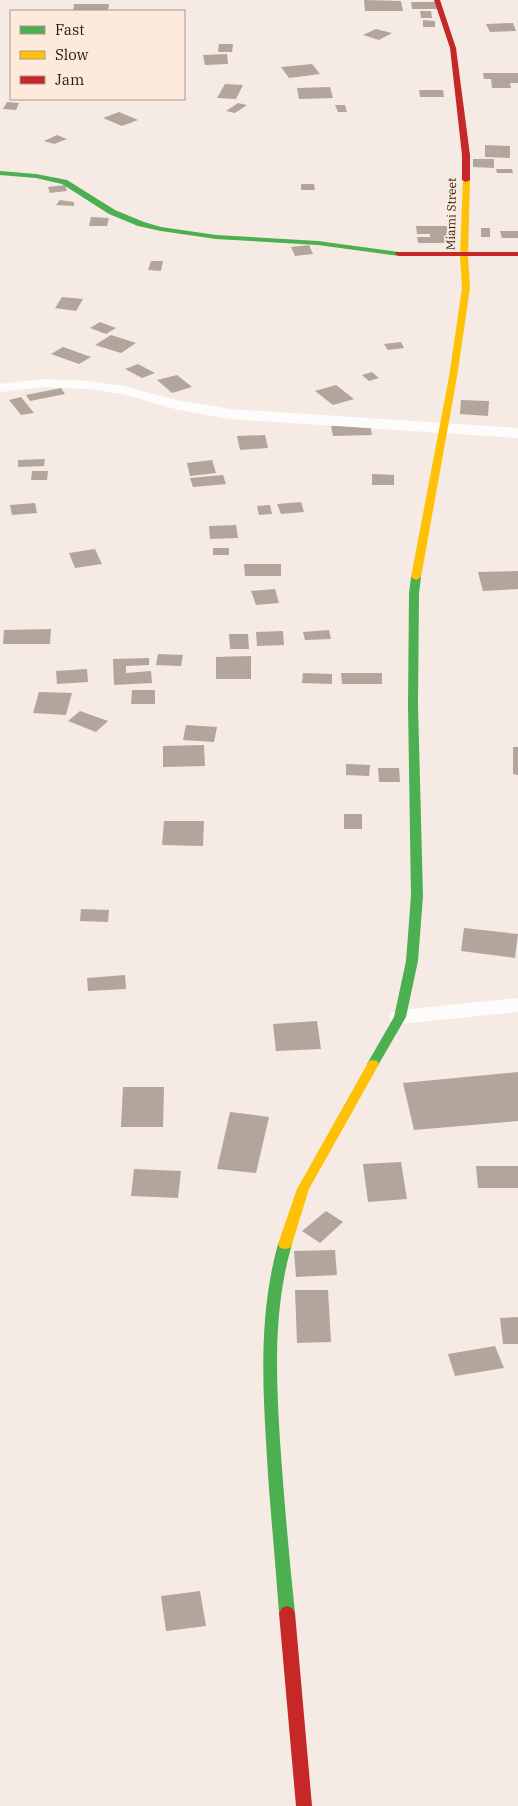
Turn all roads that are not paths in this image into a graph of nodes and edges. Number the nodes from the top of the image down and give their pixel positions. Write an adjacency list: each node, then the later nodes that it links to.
1 (437, 0): 4 (street, Miami Street)
2 (0, 173): 4 (street)
3 (518, 254): 4 (street)
4 (464, 256): 6 (street, Miami Street)
5 (0, 388): 6 (street)
6 (442, 430): 7 (street); 9 (street, Miami Street)
7 (518, 433)
8 (518, 1005): 9 (street)
9 (400, 1017): 10 (street, Miami Street)
10 (304, 1806)

